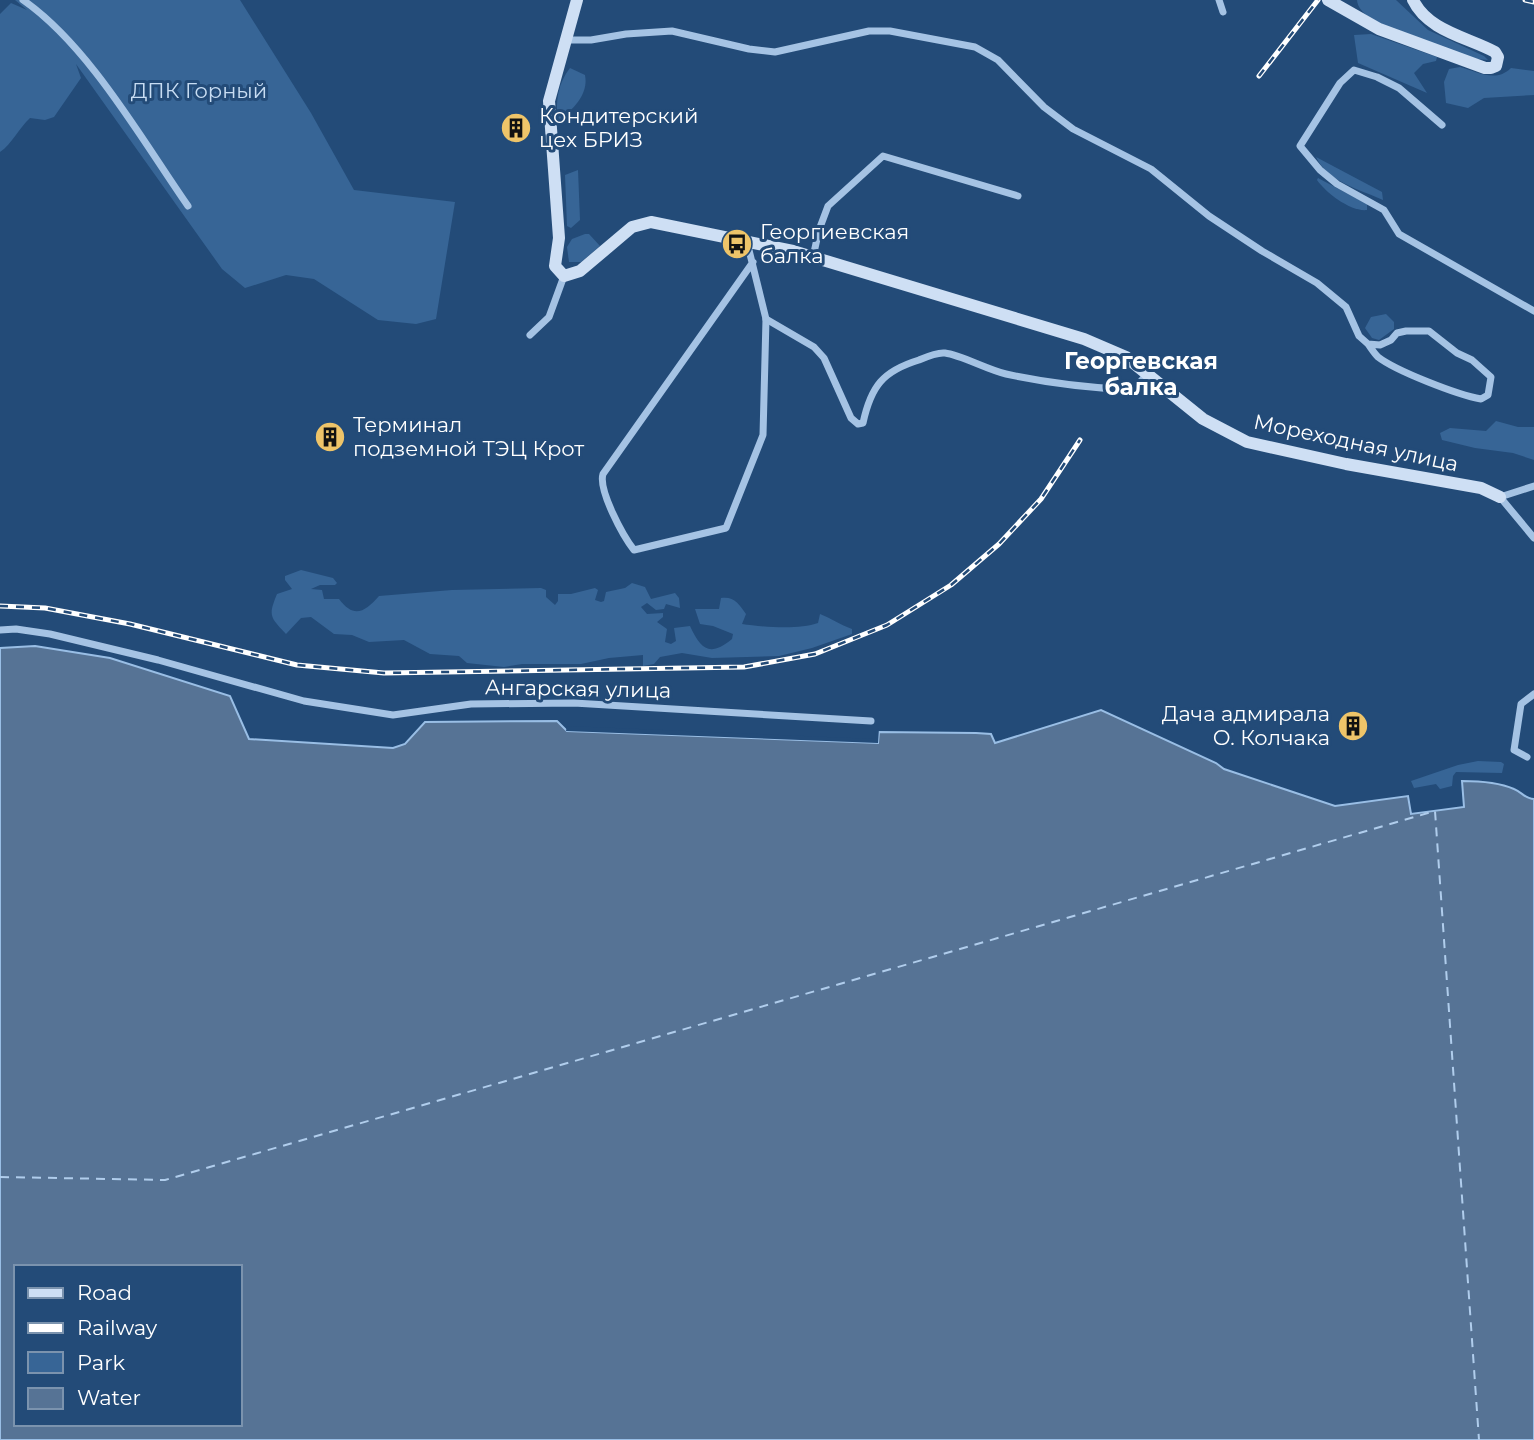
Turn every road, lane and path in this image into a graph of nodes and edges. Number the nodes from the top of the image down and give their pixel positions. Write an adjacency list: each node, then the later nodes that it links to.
1 (23, 0): 10 (street)
2 (577, 0): 7 (street)
3 (1219, 0): 6 (street)
4 (1328, 0): 5 (street)
5 (1413, 0)
6 (1223, 12)
7 (566, 40): 14 (street); 18 (street)
8 (1442, 125): 15 (street)
9 (1018, 196): 12 (street)
10 (188, 206)
11 (747, 242): 12 (street, Мореходная улица); 13 (street); 14 (street, Мореходная улица)
12 (813, 257): 19 (street, Мореходная улица)
13 (753, 262): 16 (street); 16 (street)
14 (564, 276): 17 (street)
15 (1534, 311)
16 (765, 319): 19 (street)
17 (530, 335)
18 (1368, 344): 18 (street)
19 (1148, 373): 21 (street, Мореходная улица)
20 (1534, 486): 21 (street)
21 (1500, 497): 22 (street)
22 (1534, 538)
23 (0, 630): 25 (street, Ангарская улица)
24 (1534, 694): 26 (street)
25 (871, 721)
26 (1527, 757)

